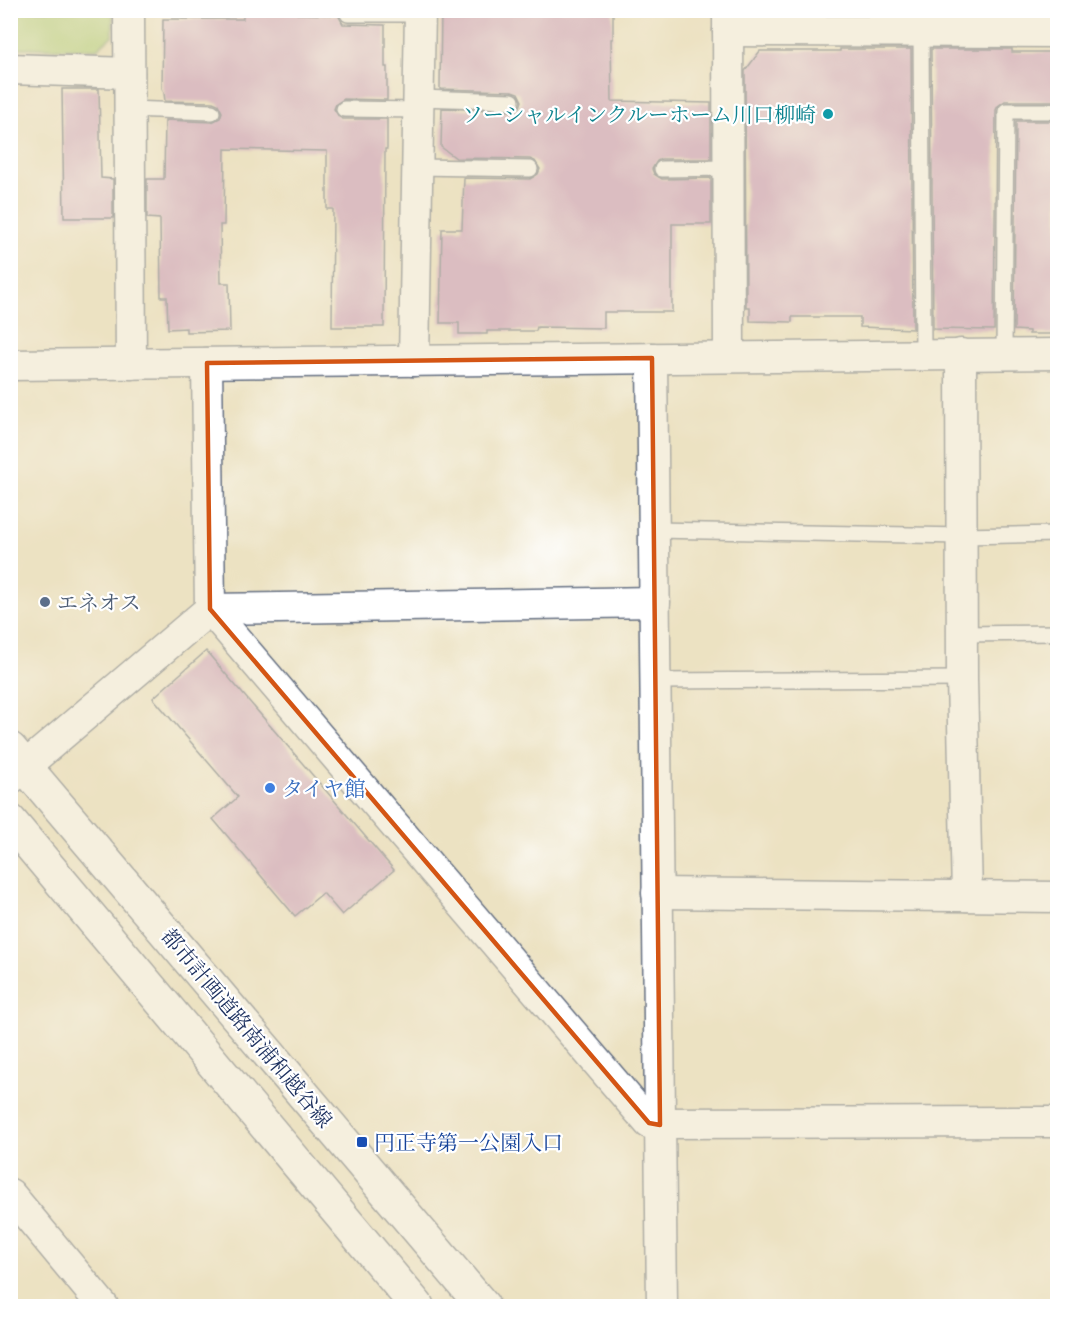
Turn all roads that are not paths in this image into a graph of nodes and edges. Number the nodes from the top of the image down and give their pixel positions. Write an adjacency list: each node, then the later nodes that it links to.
1 (129, 10): 9 (street)
2 (420, 12): 3 (lane); 11 (street)
3 (348, 14)
4 (728, 21): 6 (street); 17 (street)
5 (960, 21): 6 (street); 7 (street)
6 (921, 31): 21 (lane)
7 (1058, 32)
8 (10, 69): 9 (street)
9 (129, 73): 12 (street)
10 (512, 101): 11 (lane)
11 (419, 104): 13 (lane); 16 (street)
12 (129, 108): 15 (lane); 28 (street)
13 (344, 109)
14 (1058, 111): 20 (lane)
15 (212, 112)
16 (418, 167): 18 (lane); 26 (street)
17 (728, 168): 19 (lane); 24 (street)
18 (530, 169)
19 (662, 169)
20 (1004, 353): 22 (street); 23 (street)
21 (923, 354): 22 (street); 24 (street)
22 (961, 354): 32 (street)
23 (1058, 354)
24 (729, 357): 25 (street)
25 (652, 358): 26 (street); 30 (street)
26 (414, 361): 27 (street)
27 (207, 363): 28 (street); 34 (street)
28 (130, 364): 29 (street)
29 (10, 365)
30 (654, 530): 32 (lane); 33 (street)
31 (1058, 534): 32 (lane)
32 (962, 536): 36 (street)
33 (655, 602): 34 (street); 38 (street)
34 (210, 609): 39 (street); 45 (street)
35 (1058, 633): 36 (lane)
36 (962, 634): 37 (street)
37 (962, 679): 38 (lane); 42 (street)
38 (656, 681): 41 (street)
39 (16, 765): 49 (street, 都市計画道路南浦和越谷線)
40 (10, 821): 48 (street)
41 (657, 892): 42 (street); 45 (street)
42 (967, 896): 43 (street)
43 (1058, 897)
44 (1058, 1122): 45 (street)
45 (660, 1125): 50 (street)
46 (10, 1194): 47 (street)
47 (104, 1306)
48 (417, 1306)
49 (483, 1306)
50 (662, 1306)

